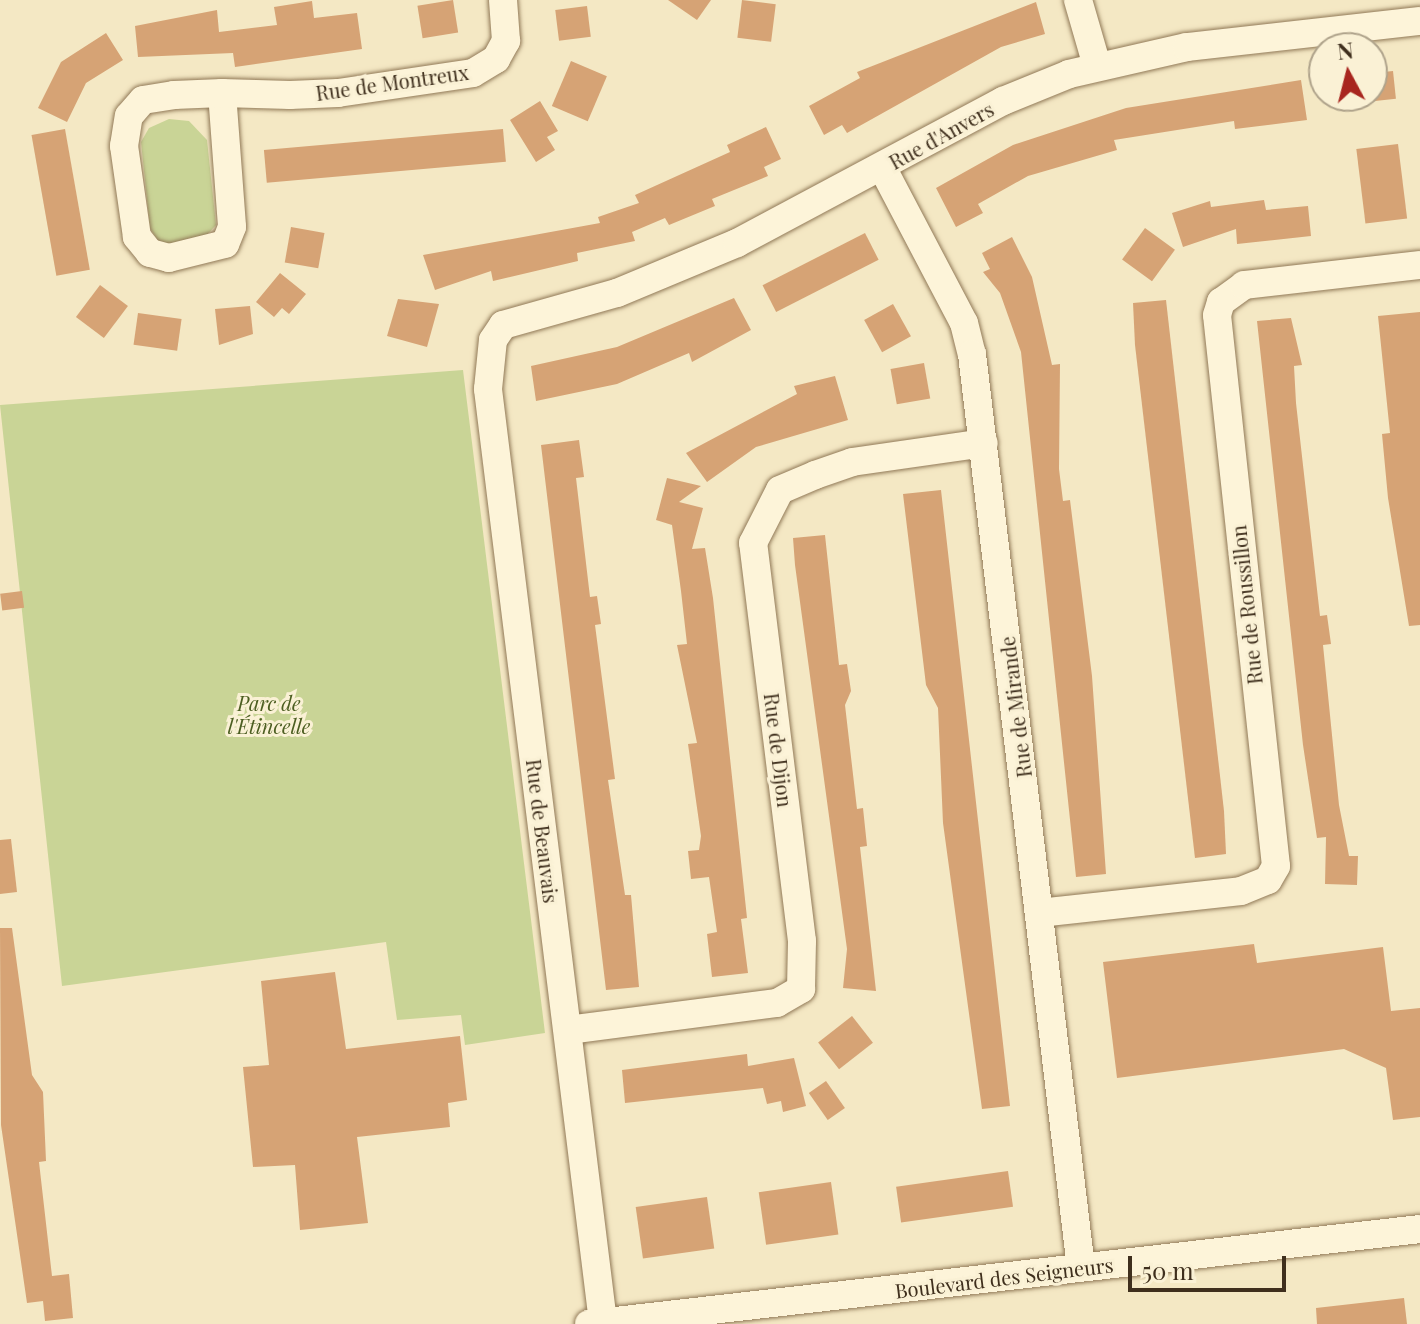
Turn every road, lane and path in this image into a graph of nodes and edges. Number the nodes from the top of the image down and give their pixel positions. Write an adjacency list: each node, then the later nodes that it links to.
1 (503, 0): 5 (street, Rue de Montreux)
2 (1078, 0): 4 (street)
3 (1420, 21): 4 (street, Rue d'Anvers)
4 (1097, 66): 6 (street, Rue d'Anvers)
5 (222, 93): 5 (street, Rue de Montreux)
6 (882, 167): 8 (street, Rue d'Anvers); 9 (street, Rue de Mirande)
7 (1420, 265): 10 (street, Rue de Roussillon)
8 (493, 340): 11 (street, Rue de Beauvais)
9 (984, 443): 10 (street, Rue de Mirande); 11 (street, Rue de Dijon)
10 (1039, 913): 13 (street, Rue de Mirande)
11 (568, 1030): 14 (street, Rue de Beauvais)
12 (1420, 1229): 13 (street, Boulevard des Seigneurs)
13 (1081, 1268): 14 (street, Boulevard des Seigneurs)
14 (596, 1323)

